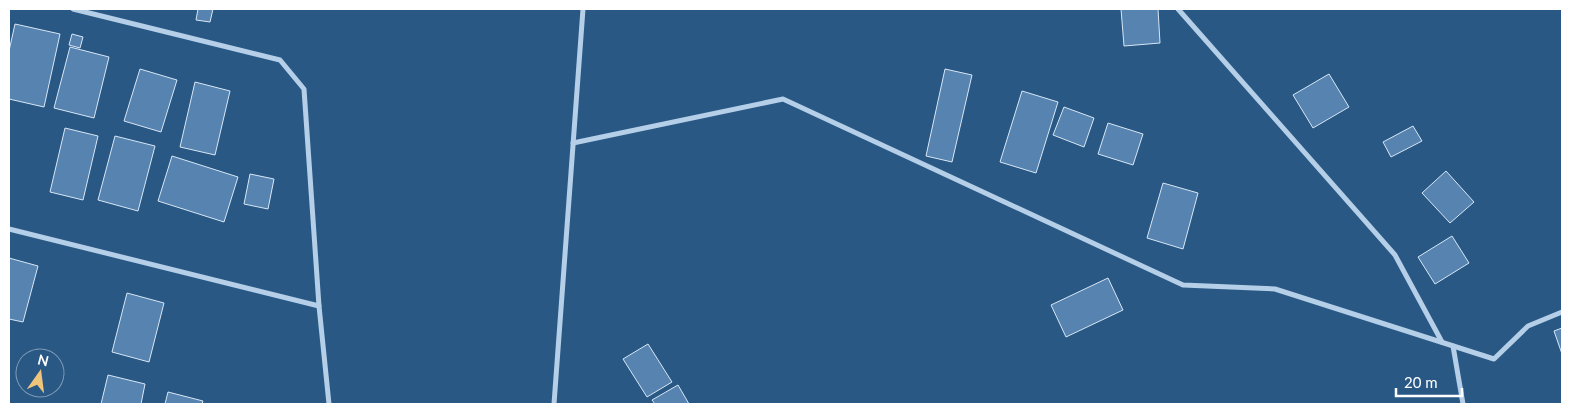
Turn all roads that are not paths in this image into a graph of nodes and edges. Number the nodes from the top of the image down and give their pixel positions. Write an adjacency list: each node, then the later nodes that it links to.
1 (73, 9): 6 (street)
2 (583, 9): 4 (street)
3 (1178, 9): 8 (street)
4 (573, 143): 8 (street); 11 (street)
5 (9, 229): 6 (street)
6 (320, 306): 10 (street)
7 (1562, 312): 9 (street)
8 (1442, 343): 9 (street)
9 (1453, 346): 12 (street)
10 (329, 404)
11 (554, 404)
12 (1463, 404)

